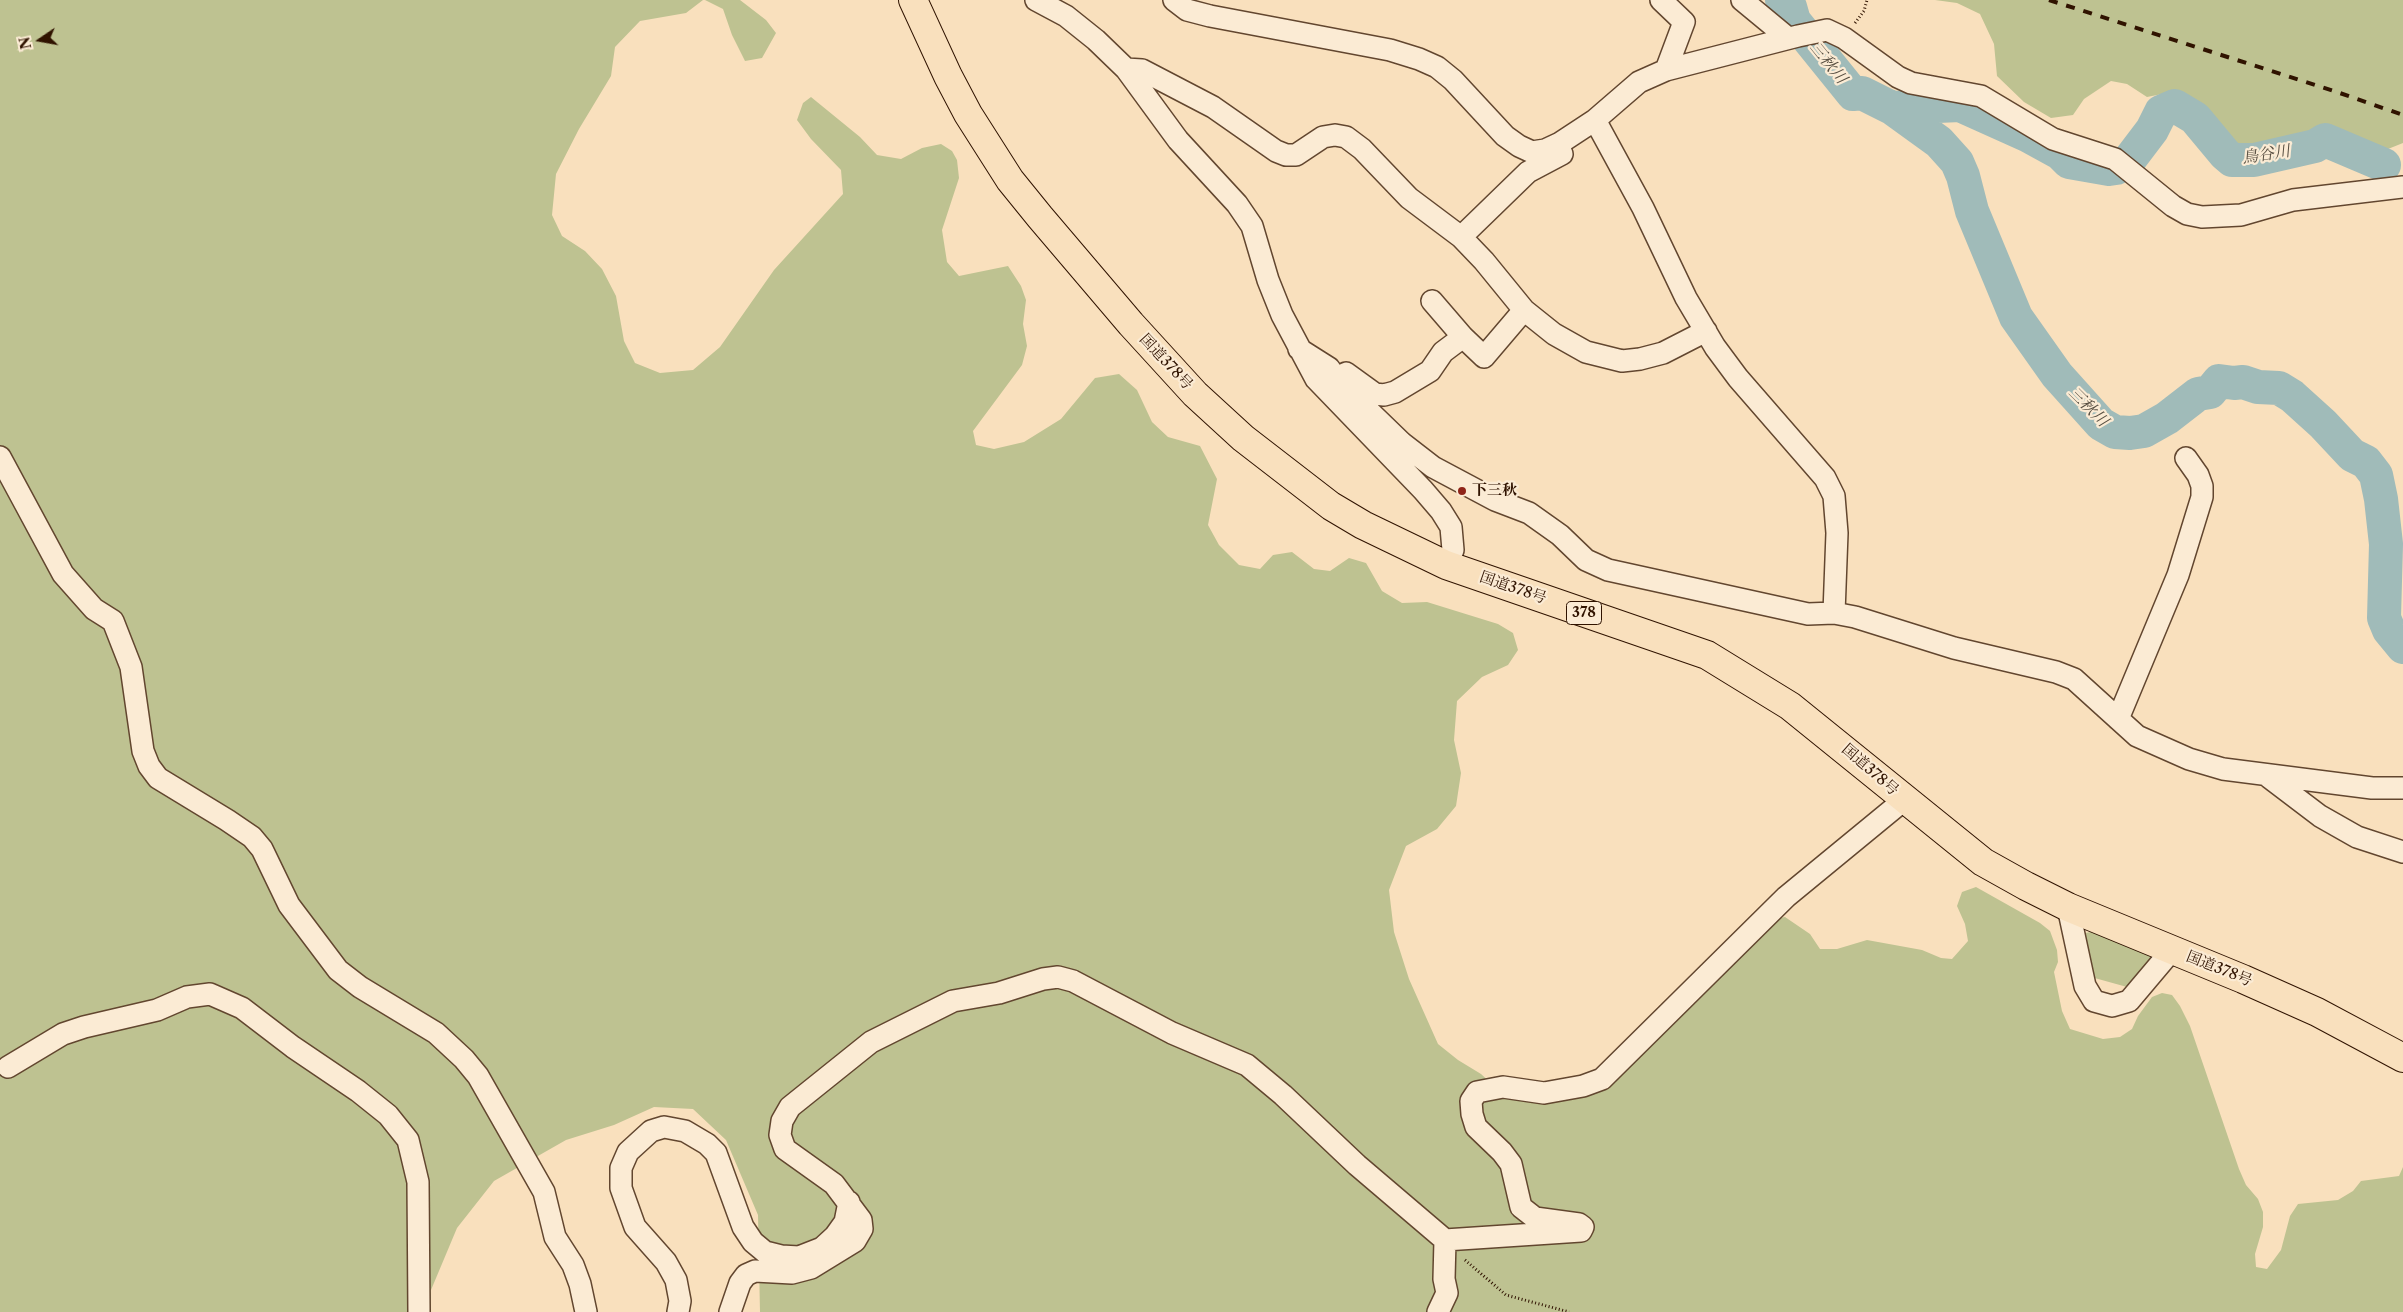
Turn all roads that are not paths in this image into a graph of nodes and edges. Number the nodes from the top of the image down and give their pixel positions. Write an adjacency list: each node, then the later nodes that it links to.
1 (913, 0): 21 (highway, 国道378号 / 378)
2 (1036, 0): 7 (street)
3 (1174, 0): 10 (street)
4 (1661, 0): 8 (street)
5 (1742, 0): 6 (street)
6 (1793, 37): 8 (street); 11 (street)
7 (1126, 69): 12 (street); 17 (street)
8 (1666, 70): 9 (street)
9 (1595, 120): 10 (street); 15 (street)
10 (1570, 136): 12 (street)
11 (2403, 187)
12 (1461, 237): 14 (street)
13 (1432, 301): 16 (street)
14 (1524, 310): 15 (street); 16 (street)
15 (1706, 331): 22 (street)
16 (1463, 337): 18 (street)
17 (1299, 349): 18 (street); 21 (street)
18 (1329, 368): 22 (street)
19 (0, 457): 35 (street)
20 (2186, 458): 23 (street)
21 (1446, 565): 26 (highway, 国道378号 / 378)
22 (1834, 614): 23 (street)
23 (2118, 719): 24 (street)
24 (2266, 775): 25 (street); 27 (street)
25 (2403, 788)
26 (1904, 800): 28 (highway, 国道378号 / 378); 33 (street)
27 (2403, 852)
28 (2068, 907): 29 (highway, 国道378号 / 378); 29 (street)
29 (2172, 950): 30 (highway, 国道378号 / 378)
30 (2403, 1058)
31 (8, 1067): 34 (street)
32 (849, 1202): 33 (street); 36 (street); 37 (street)
33 (1445, 1240): 38 (street)
34 (419, 1312)
35 (586, 1312)
36 (678, 1312)
37 (730, 1312)
38 (1438, 1312)

